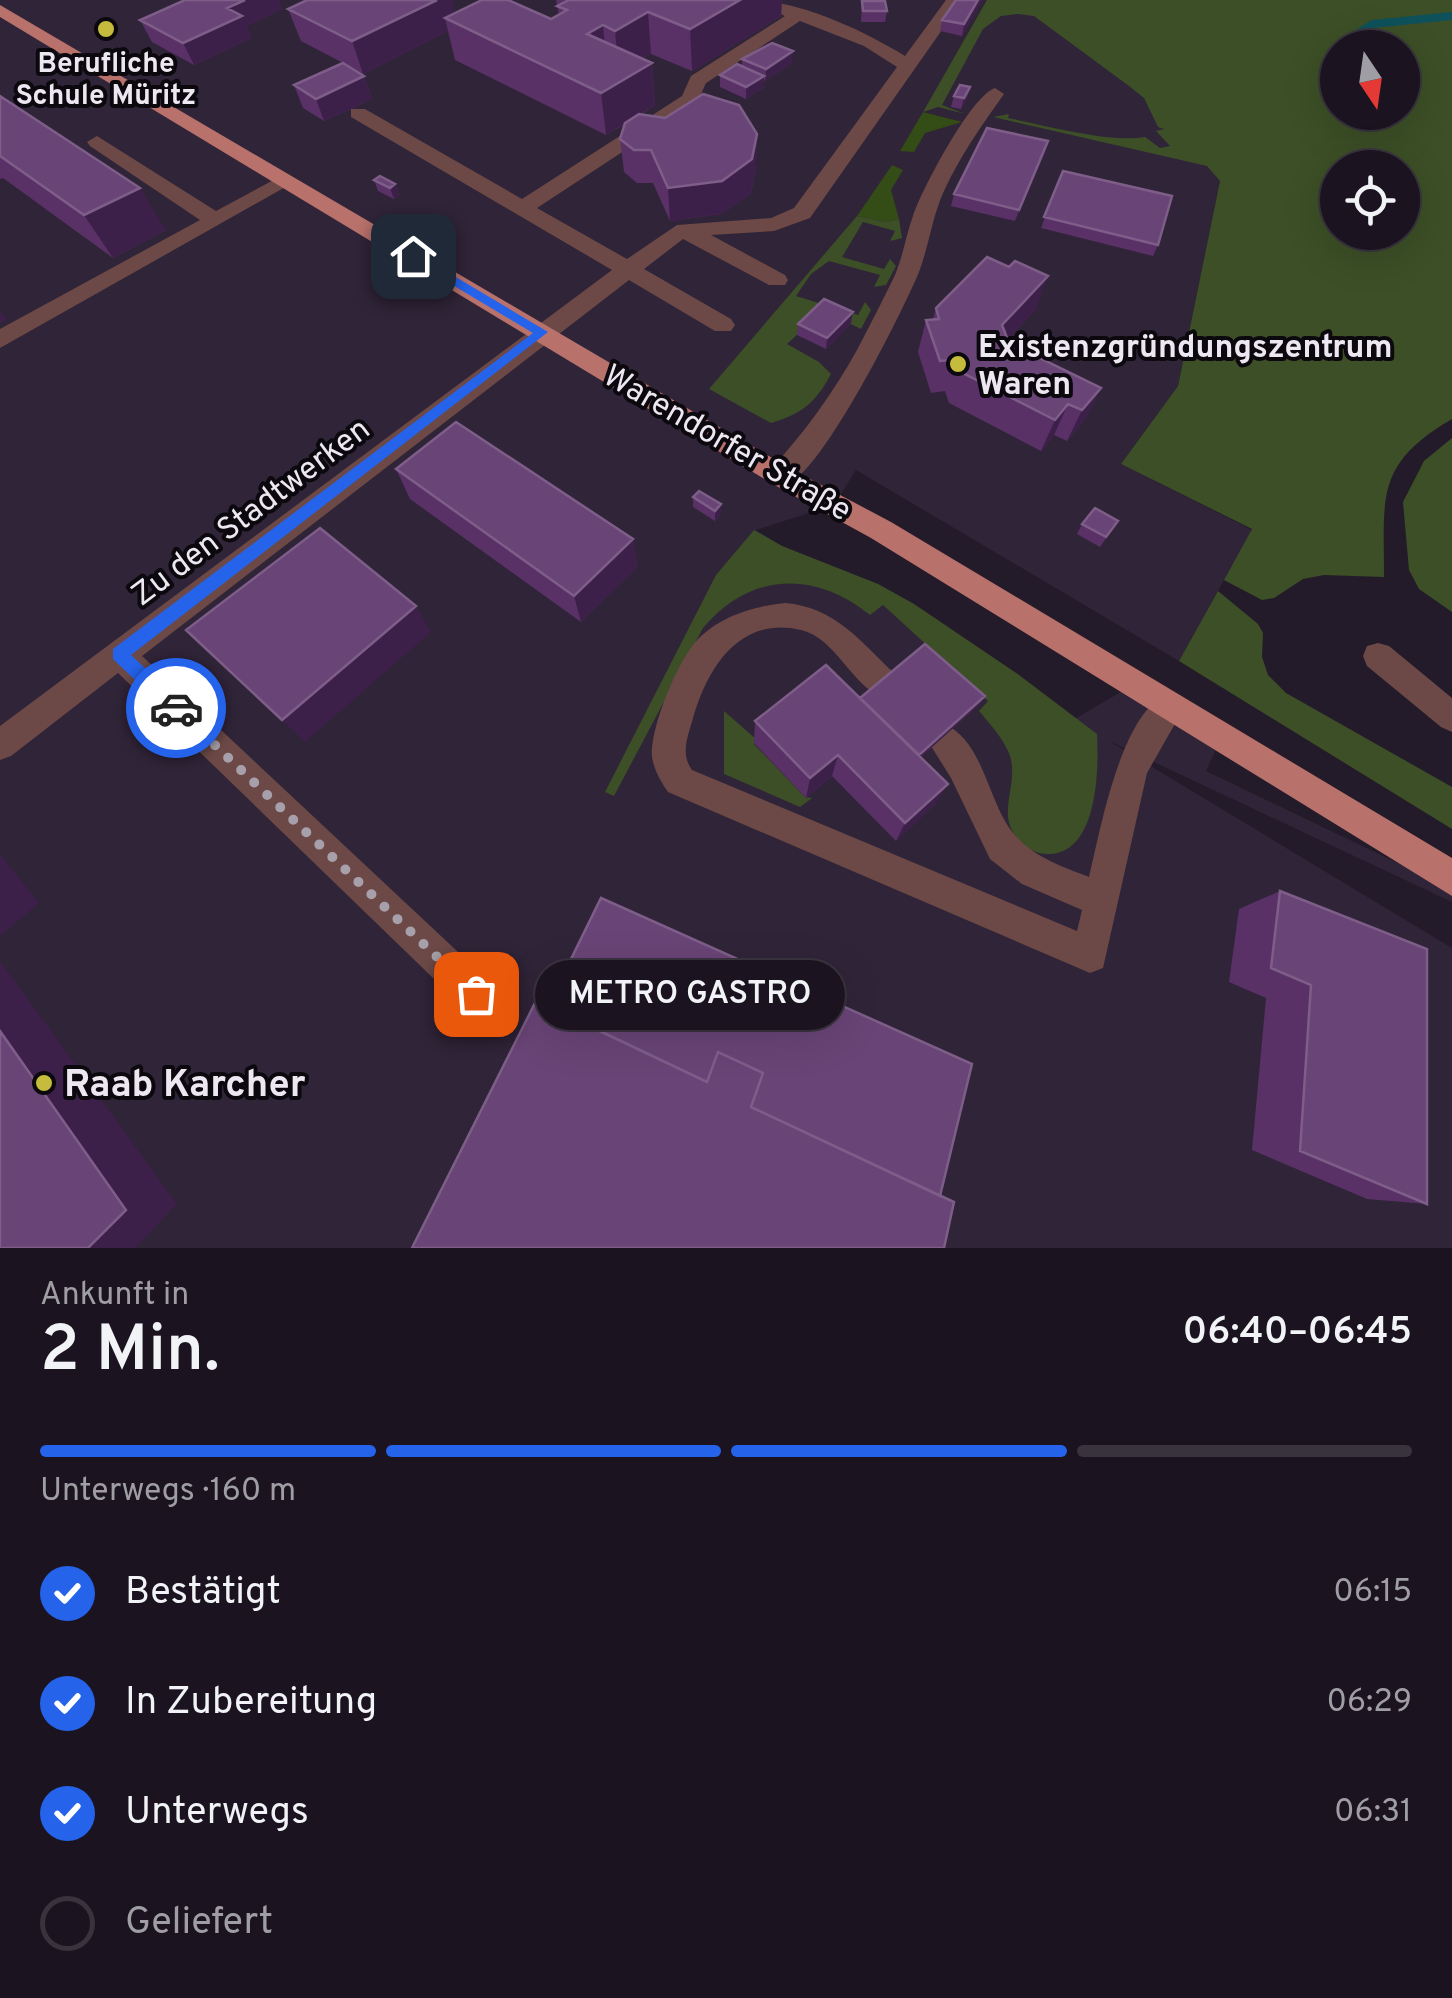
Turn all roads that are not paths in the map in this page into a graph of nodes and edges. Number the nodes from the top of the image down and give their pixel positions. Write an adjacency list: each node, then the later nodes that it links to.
1 (760, 0): 3 (street)
2 (954, 0): 5 (street)
3 (797, 9): 5 (street); 10 (street)
4 (0, 10): 9 (main road, Warendorfer Straße)
5 (906, 64): 12 (street)
6 (995, 94): 18 (street)
7 (358, 113): 10 (street)
8 (97, 142): 11 (street)
9 (286, 180): 11 (street); 16 (main road, Warendorfer Straße)
10 (522, 208): 13 (street)
11 (215, 220): 17 (street)
12 (685, 230): 13 (street, Zu den Stadtwerken); 14 (street)
13 (626, 269): 15 (street); 16 (street, Zu den Stadtwerken)
14 (777, 280)
15 (724, 325)
16 (542, 332): 18 (main road, Warendorfer Straße); 19 (street, Zu den Stadtwerken)
17 (0, 340)
18 (782, 476): 22 (main road, Warendorfer Straße)
19 (119, 654): 25 (street, Zu den Stadtwerken); 28 (street)
20 (1378, 656): 23 (street)
21 (884, 684): 27 (street)
22 (1168, 708): 26 (main road, Warendorfer Straße); 27 (street)
23 (1452, 716)
24 (942, 738): 27 (street)
25 (0, 745)
26 (1452, 878)
27 (1102, 900)
28 (476, 994)

